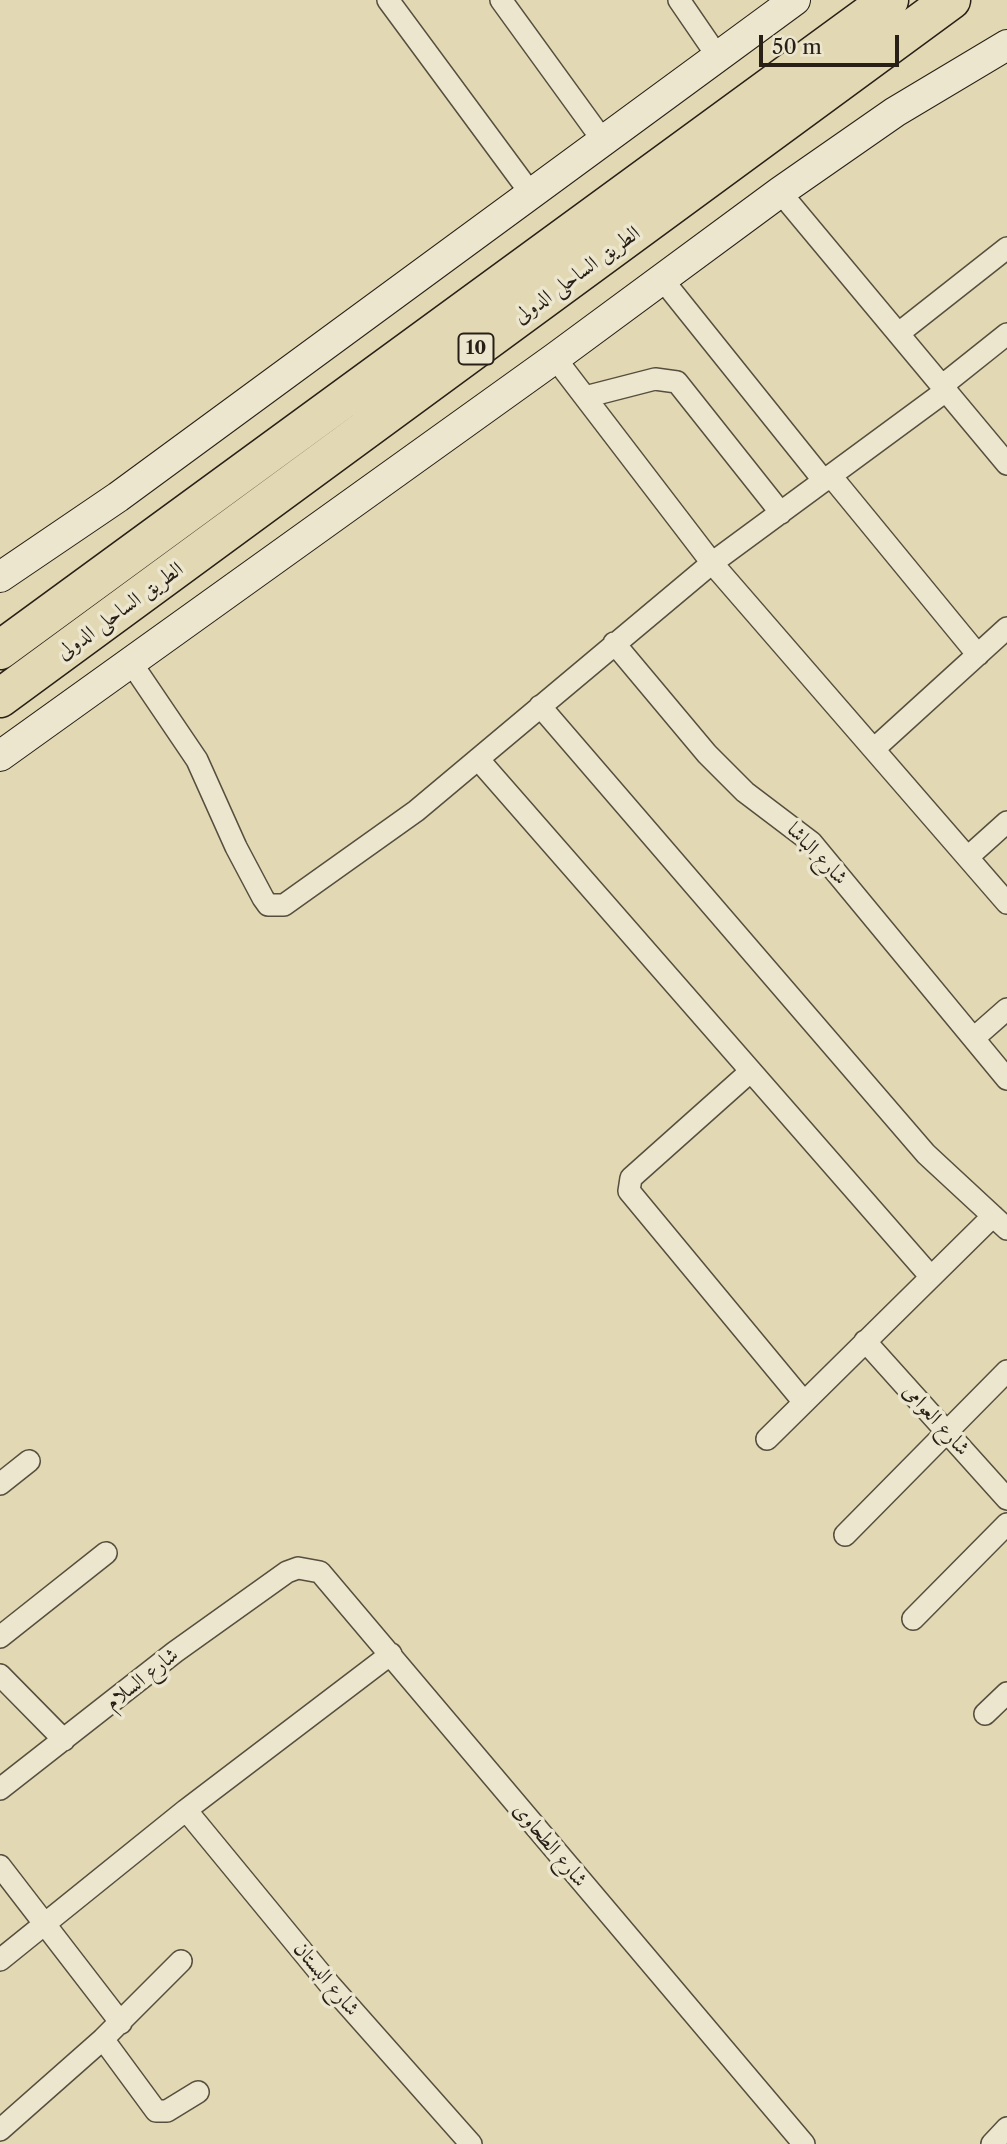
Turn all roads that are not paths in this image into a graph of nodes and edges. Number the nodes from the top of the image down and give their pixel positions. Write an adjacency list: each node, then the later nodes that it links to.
1 (388, 0): 11 (street)
2 (500, 0): 9 (street)
3 (679, 0): 8 (street)
4 (795, 0): 8 (street)
5 (889, 0): 26 (highway, الطريق الساحلى الدولى / 10)
6 (951, 0): 29 (highway, الطريق الساحلى الدولى / 10)
7 (1007, 45): 10 (street)
8 (718, 57): 9 (street)
9 (604, 142): 11 (street)
10 (780, 192): 13 (street); 14 (street)
11 (532, 195): 23 (street)
12 (1007, 248): 14 (street)
13 (663, 279): 16 (street); 20 (street)
14 (900, 332): 17 (street)
15 (1007, 334): 17 (street)
16 (555, 358): 18 (street); 28 (street)
17 (945, 387): 19 (street); 20 (street)
18 (585, 397): 21 (street); 22 (street)
19 (1007, 464)
20 (827, 478): 21 (street); 27 (street)
21 (781, 513): 22 (street)
22 (712, 563): 25 (street); 31 (street)
23 (0, 577)
24 (1007, 628): 27 (street)
25 (614, 643): 30 (street); 38 (street, شارع الباشا)
26 (0, 650)
27 (978, 655): 31 (street)
28 (132, 664): 32 (street); 33 (street)
29 (0, 698)
30 (540, 706): 33 (street); 41 (street)
31 (874, 749): 35 (street)
32 (0, 756)
33 (478, 759): 39 (street)
34 (1007, 822): 35 (street)
35 (968, 857): 36 (street)
36 (1007, 903)
37 (1007, 1009): 38 (street)
38 (974, 1038): 40 (street, شارع الباشا)
39 (751, 1071): 42 (street); 45 (street)
40 (1007, 1079)
41 (1000, 1222): 42 (street)
42 (931, 1277): 43 (street)
43 (866, 1341): 45 (street); 46 (street, شارع العوامى)
44 (1007, 1371): 46 (street)
45 (803, 1401): 47 (street)
46 (947, 1432): 50 (street, شارع العوامى); 52 (street)
47 (767, 1438)
48 (29, 1461): 49 (street)
49 (0, 1484)
50 (1007, 1499)
51 (1007, 1524): 55 (street)
52 (845, 1535)
53 (106, 1553): 56 (street)
54 (287, 1572): 57 (street, شارع الطحاوى); 61 (street, شارع السلام)
55 (913, 1619)
56 (0, 1637)
57 (391, 1654): 63 (street); 74 (street, شارع الطحاوى)
58 (0, 1675): 61 (street)
59 (1007, 1693): 60 (street)
60 (985, 1714)
61 (64, 1740): 62 (street, شارع السلام)
62 (0, 1789)
63 (186, 1810): 65 (street); 73 (street, شارع البستان)
64 (0, 1866): 65 (street)
65 (45, 1922): 66 (street); 68 (street)
66 (0, 1960)
67 (181, 1961): 68 (street)
68 (121, 2023): 69 (street)
69 (103, 2039): 70 (street); 72 (street)
70 (198, 2092)
71 (1007, 2128): 75 (street)
72 (0, 2130)
73 (471, 2144)
74 (804, 2144)
75 (992, 2144)

